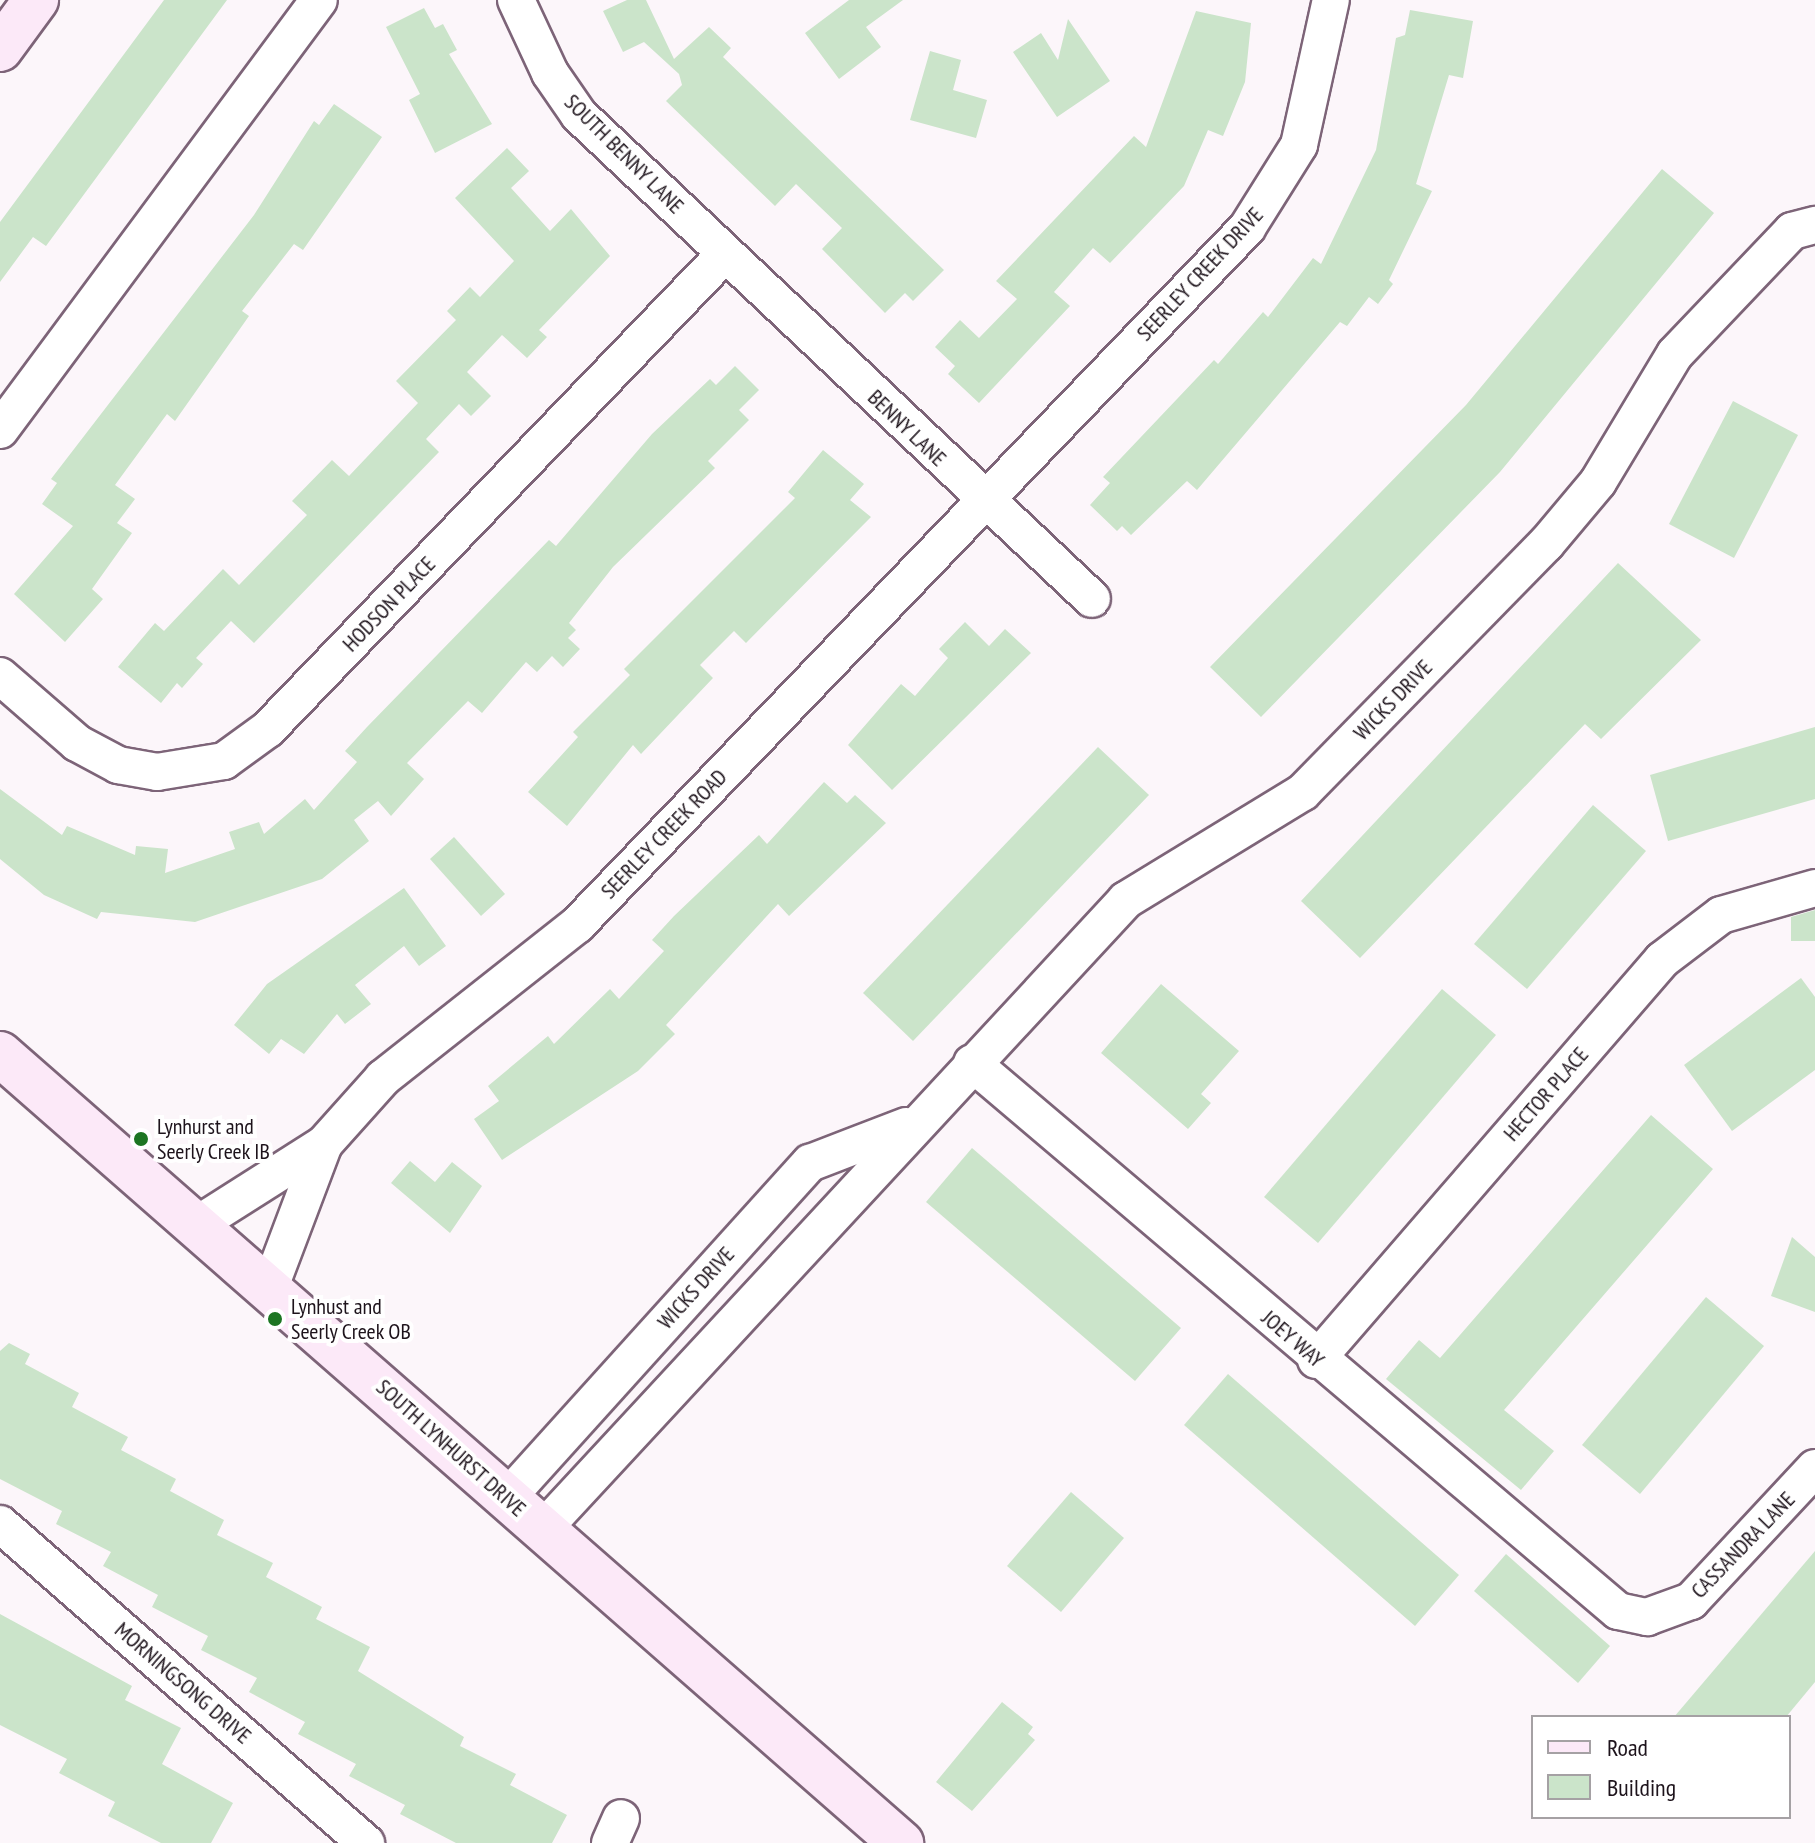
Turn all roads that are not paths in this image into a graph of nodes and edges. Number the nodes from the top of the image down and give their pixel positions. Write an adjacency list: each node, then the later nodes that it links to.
1 (36, 0): 5 (main road)
2 (319, 0): 8 (street)
3 (516, 0): 7 (street, SOUTH BENNY LANE)
4 (1331, 0): 9 (street, SEERLEY CREEK DRIVE)
5 (0, 49)
6 (1815, 225): 14 (street, WICKS DRIVE)
7 (725, 254): 9 (street, BENNY LANE); 11 (street, HODSON PLACE)
8 (0, 430)
9 (984, 501): 10 (street, BENNY LANE); 16 (street, SEERLEY CREEK ROAD)
10 (1092, 599)
11 (0, 676)
12 (1815, 888): 19 (street, HECTOR PLACE)
13 (0, 1054): 17 (main road, SOUTH LYNHURST DRIVE)
14 (972, 1063): 15 (street, WICKS DRIVE); 19 (street, JOEY WAY)
15 (915, 1122): 21 (street, WICKS DRIVE); 23 (street, WICKS DRIVE)
16 (324, 1144): 17 (street, SEERLEY CREEK ROAD); 18 (street, SEERLEY CREEK ROAD)
17 (198, 1224): 18 (main road, SOUTH LYNHURST DRIVE)
18 (270, 1287): 21 (main road, SOUTH LYNHURST DRIVE)
19 (1316, 1360): 24 (street, JOEY WAY)
20 (1815, 1468): 24 (street, CASSANDRA LANE)
21 (507, 1498): 23 (main road, SOUTH LYNHURST DRIVE)
22 (0, 1524): 25 (street, MORNINGSONG DRIVE)
23 (543, 1529): 26 (main road, SOUTH LYNHURST DRIVE)
24 (1618, 1611)
25 (366, 1843)
26 (901, 1843)

